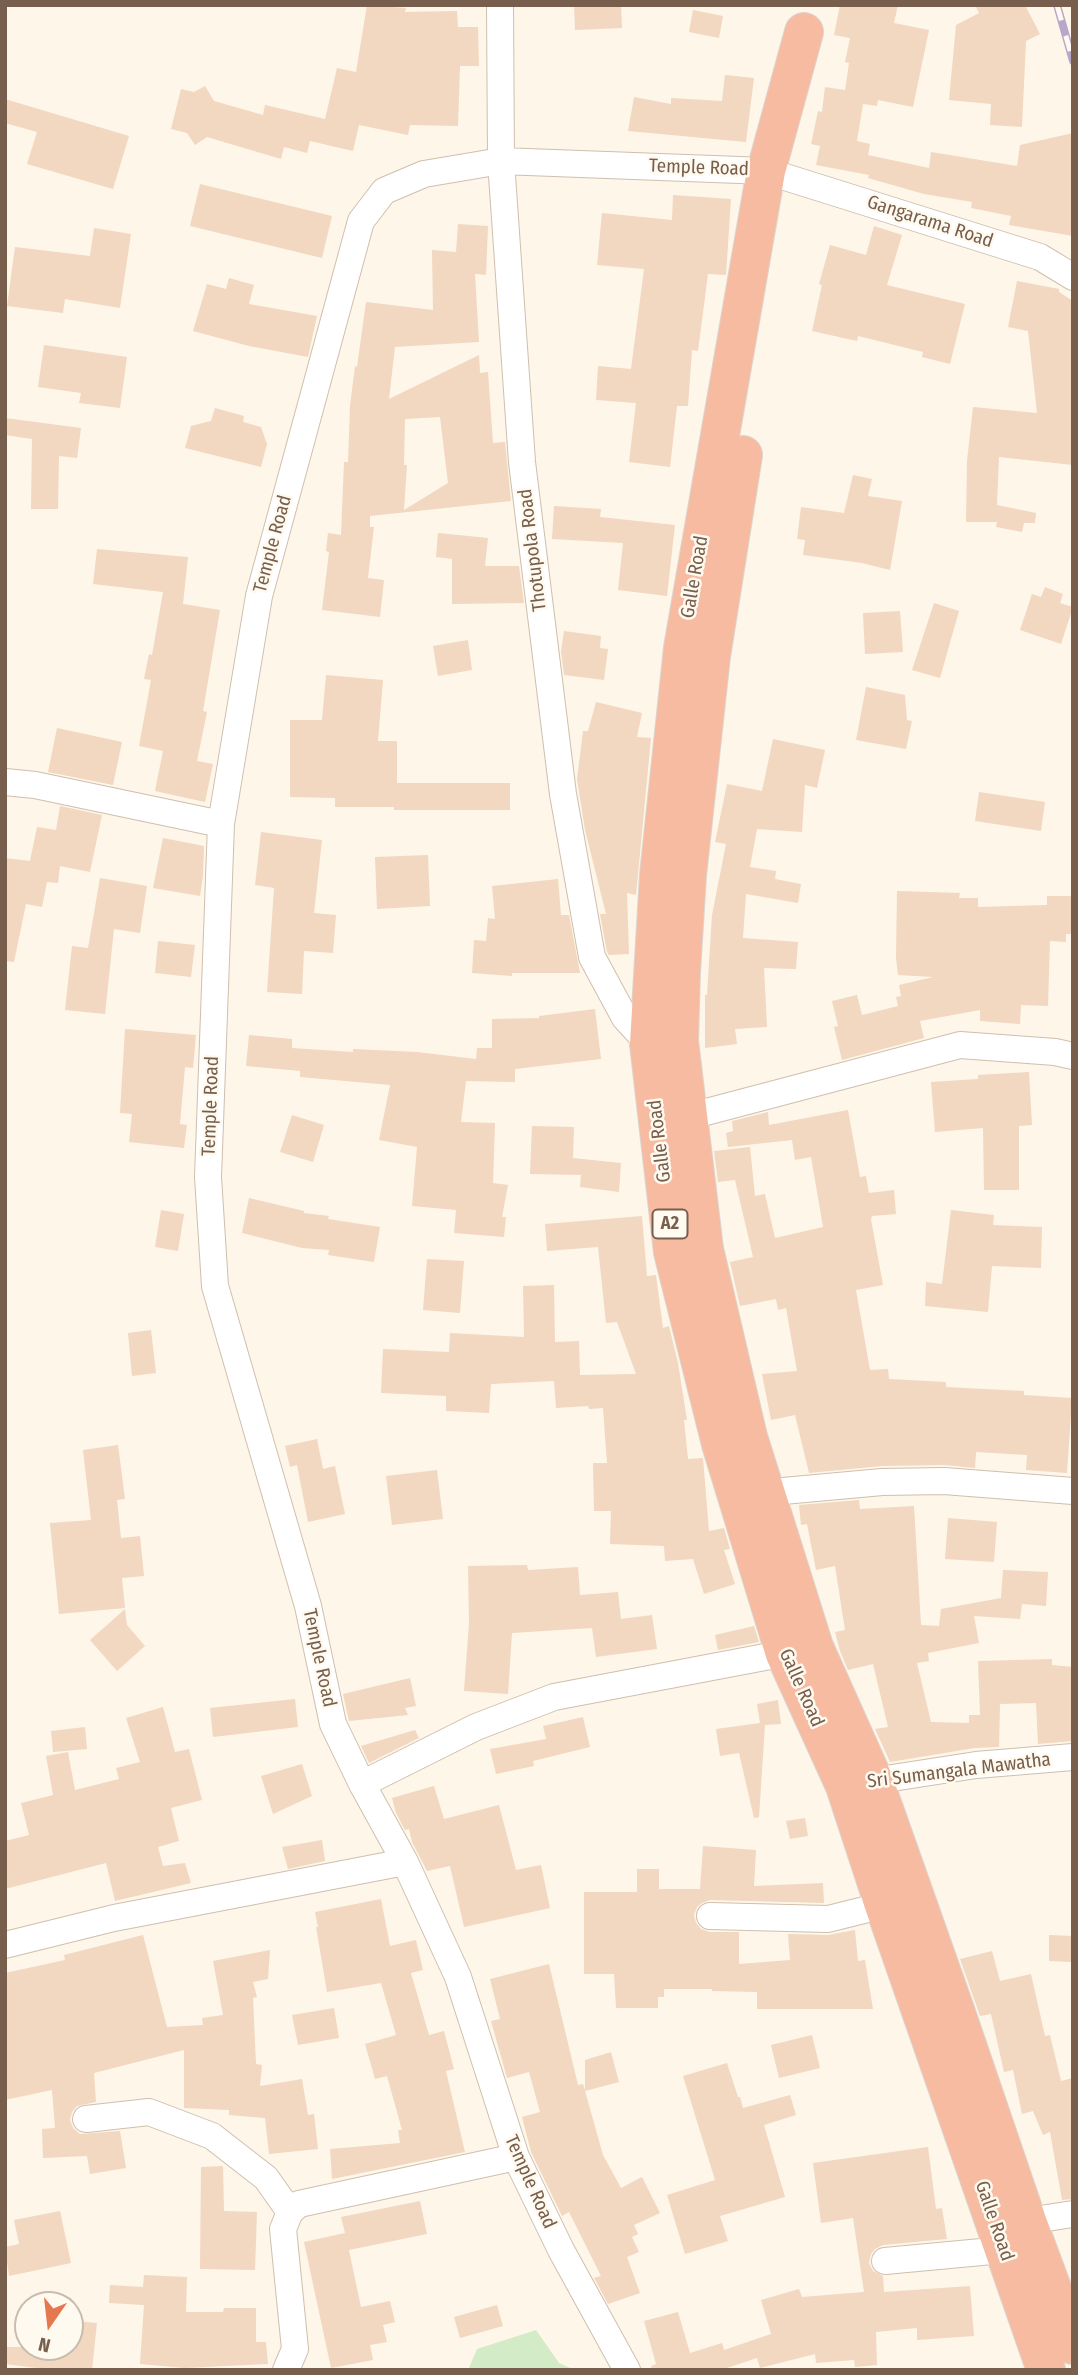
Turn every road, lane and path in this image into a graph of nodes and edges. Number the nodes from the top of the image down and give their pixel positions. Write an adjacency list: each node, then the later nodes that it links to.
1 (500, 5): 3 (street, Thotupola Road)
2 (806, 19): 4 (highway, Galle Road / A2)
3 (501, 161): 4 (street, Temple Road); 7 (street, Temple Road); 8 (street, Thotupola Road)
4 (775, 173): 5 (street, Gangarama Road); 8 (highway, Galle Road / A2)
5 (1073, 277)
6 (5, 782): 7 (street)
7 (221, 824): 15 (street, Temple Road)
8 (664, 1042): 10 (highway, Galle Road / A2)
9 (1073, 1056): 10 (street)
10 (673, 1121): 12 (highway, Galle Road / A2)
11 (1073, 1491): 12 (street)
12 (751, 1494): 13 (highway, Galle Road / A2)
13 (799, 1651): 15 (street); 16 (highway, Galle Road / A2)
14 (1073, 1757): 16 (street, Sri Sumangala Mawatha)
15 (362, 1784): 17 (street, Temple Road)
16 (859, 1784): 18 (highway, Galle Road / A2); 25 (highway, Galle Road / A2)
17 (405, 1862): 20 (street); 22 (street, Temple Road)
18 (884, 1905): 19 (street); 26 (highway, Galle Road / A2)
19 (710, 1916)
20 (5, 1945)
21 (86, 2119): 23 (street)
22 (516, 2157): 23 (street); 30 (street, Temple Road)
23 (290, 2213): 29 (street)
24 (1073, 2214): 25 (street)
25 (1027, 2221): 28 (highway, Galle Road / A2)
26 (1003, 2250): 27 (street); 31 (highway, Galle Road / A2)
27 (885, 2262)
28 (1073, 2345)
29 (286, 2370)
30 (627, 2370)
31 (1046, 2370)

